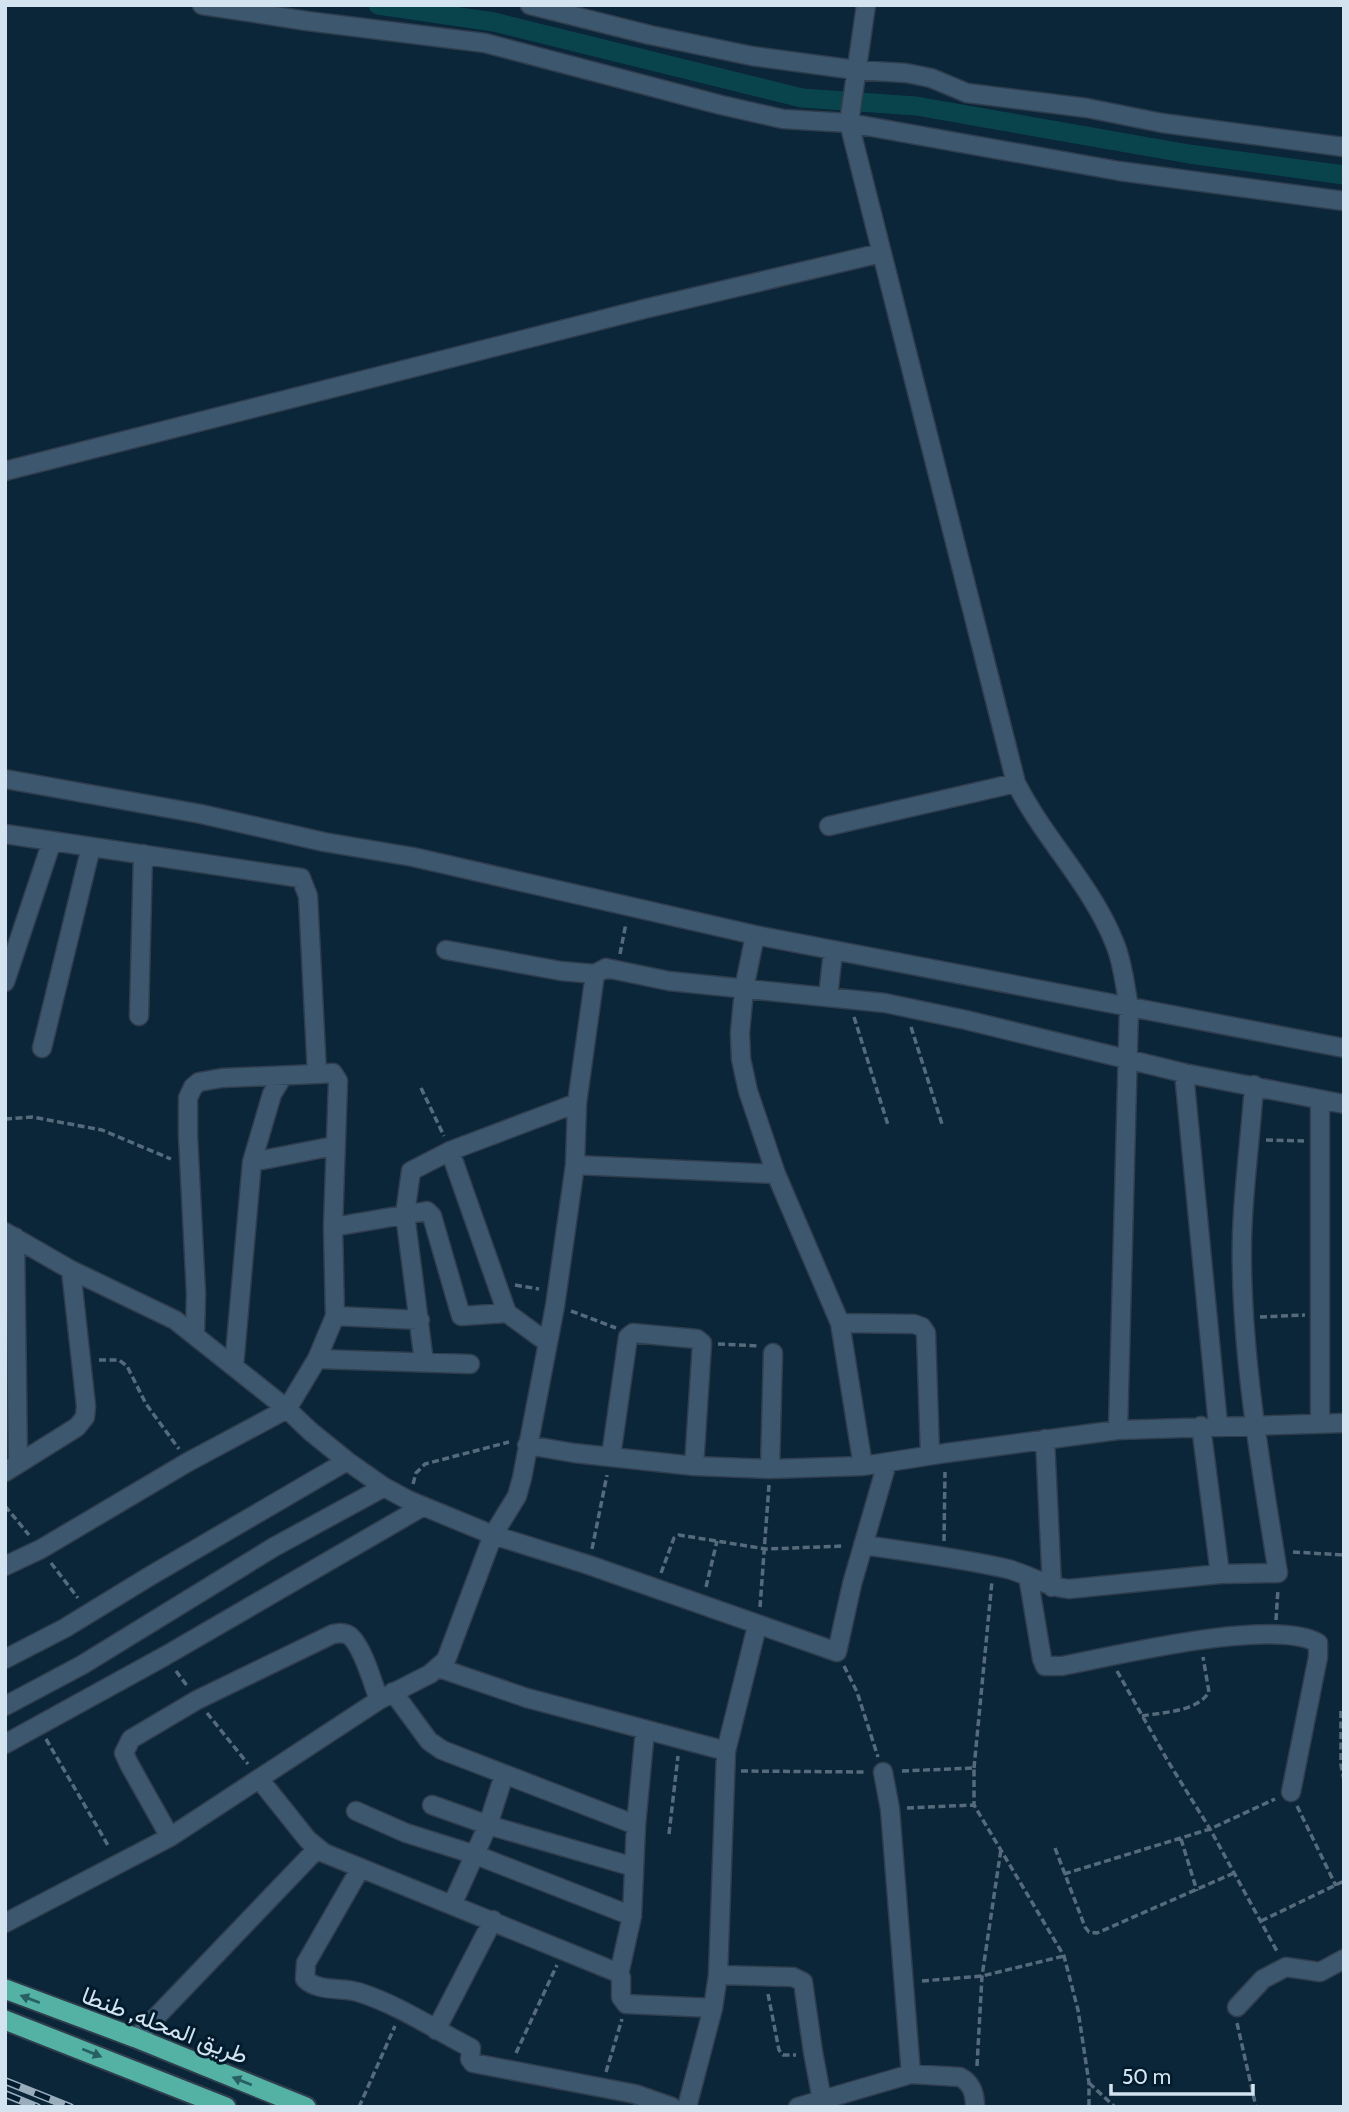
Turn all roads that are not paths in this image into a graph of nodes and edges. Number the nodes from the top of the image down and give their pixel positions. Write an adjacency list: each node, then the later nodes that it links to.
1 (202, 5): 5 (street)
2 (530, 5): 4 (street)
3 (866, 5): 4 (street)
4 (855, 76): 5 (street); 6 (street)
5 (849, 118): 7 (street); 8 (street)
6 (1344, 147)
7 (1344, 201)
8 (881, 253): 9 (street); 11 (street)
9 (5, 471)
10 (5, 779): 17 (street)
11 (1016, 783): 12 (street); 24 (street)
12 (828, 826)
13 (5, 834): 14 (street)
14 (52, 841): 15 (street); 21 (street)
15 (91, 847): 16 (street); 26 (street)
16 (143, 854): 25 (street); 30 (street)
17 (755, 936): 19 (street); 22 (street)
18 (446, 950): 20 (street)
19 (833, 951): 23 (street); 24 (street)
20 (595, 974): 22 (street); 34 (street)
21 (5, 982)
22 (744, 989): 23 (street); 40 (street)
23 (828, 997): 28 (street)
24 (1129, 1007): 27 (street); 28 (street)
25 (139, 1016)
26 (42, 1048)
27 (1344, 1048)
28 (1128, 1060): 29 (street); 61 (street)
29 (1184, 1073): 32 (street); 60 (street)
30 (317, 1074): 31 (street); 36 (street)
31 (283, 1076): 38 (street); 49 (street)
32 (1254, 1085): 33 (street); 59 (street)
33 (1320, 1100): 35 (street); 57 (street)
34 (577, 1102): 37 (street); 39 (street)
35 (1344, 1104)
36 (334, 1146): 38 (street); 42 (street)
37 (450, 1150): 41 (street); 45 (street)
38 (252, 1162): 55 (street)
39 (575, 1165): 40 (street); 50 (street)
40 (776, 1174): 48 (street)
41 (405, 1214): 42 (street); 45 (street); 47 (street)
42 (332, 1227): 46 (street)
43 (10, 1234): 44 (street); 70 (street)
44 (71, 1270): 49 (street); 70 (street)
45 (507, 1312): 50 (street)
46 (335, 1316): 47 (street); 52 (street)
47 (420, 1320): 53 (street)
48 (840, 1322): 64 (street); 69 (street)
49 (195, 1334): 55 (street)
50 (548, 1343): 63 (street)
51 (774, 1353): 71 (street)
52 (317, 1359): 53 (street); 56 (street)
53 (424, 1362): 54 (street)
54 (470, 1364)
55 (234, 1366): 56 (street)
56 (287, 1409): 66 (street); 76 (street)
57 (1320, 1423): 58 (street); 59 (street)
58 (1344, 1423)
59 (1255, 1425): 60 (street); 77 (street)
60 (1210, 1426): 61 (street); 77 (street)
61 (1118, 1430): 62 (street)
62 (1045, 1439): 64 (street); 79 (street)
63 (527, 1441): 65 (street); 74 (street)
64 (938, 1454): 67 (street)
65 (611, 1456): 68 (street); 68 (street)
66 (347, 1461): 72 (street); 81 (street)
67 (887, 1463): 69 (street); 75 (street)
68 (694, 1466): 71 (street)
69 (863, 1466): 71 (street)
70 (11, 1468)
71 (770, 1469)
72 (384, 1487): 73 (street); 84 (street)
73 (415, 1504): 74 (street); 86 (street)
74 (493, 1535): 80 (street); 82 (street)
75 (863, 1545): 78 (street); 80 (street)
76 (5, 1566)
77 (1220, 1574): 79 (street)
78 (1028, 1576): 79 (street); 91 (street)
79 (1052, 1587)
80 (757, 1626): 87 (street)
81 (5, 1659)
82 (439, 1668): 83 (street); 85 (street)
83 (386, 1696): 89 (street); 90 (street); 96 (street)
84 (5, 1706)
85 (645, 1730): 87 (street); 95 (street)
86 (5, 1744)
87 (726, 1751): 107 (street)
88 (883, 1772): 114 (street)
89 (504, 1775): 94 (street); 95 (street)
90 (260, 1780): 96 (street); 97 (street)
91 (1291, 1792)
92 (432, 1805): 94 (street)
93 (356, 1811): 98 (street)
94 (488, 1825): 98 (street); 99 (street)
95 (636, 1825): 99 (street)
96 (170, 1837): 103 (street)
97 (317, 1849): 100 (street); 113 (street)
98 (476, 1855): 101 (street); 102 (street)
99 (634, 1867): 102 (street)
100 (360, 1869): 101 (street); 112 (street)
101 (452, 1905): 104 (street)
102 (632, 1916): 106 (street)
103 (7, 1919)
104 (493, 1920): 106 (street); 112 (street)
105 (1344, 1959): 109 (street)
106 (619, 1974): 110 (street)
107 (718, 1975): 110 (street); 115 (street)
108 (5, 1989): 113 (highway, طريق المحله, طنطا, one-way to 108)
109 (1237, 2007)
110 (713, 2008): 120 (street)
111 (5, 2020): 117 (highway, one-way to 117)
112 (436, 2030): 119 (street)
113 (136, 2038): 118 (highway, طريق المحله, طنطا, one-way to 113)
114 (911, 2074): 115 (street); 116 (street)
115 (822, 2100): 121 (street)
116 (975, 2103)
117 (226, 2107)
118 (306, 2107)
119 (672, 2107)
120 (687, 2107)
121 (798, 2107)

